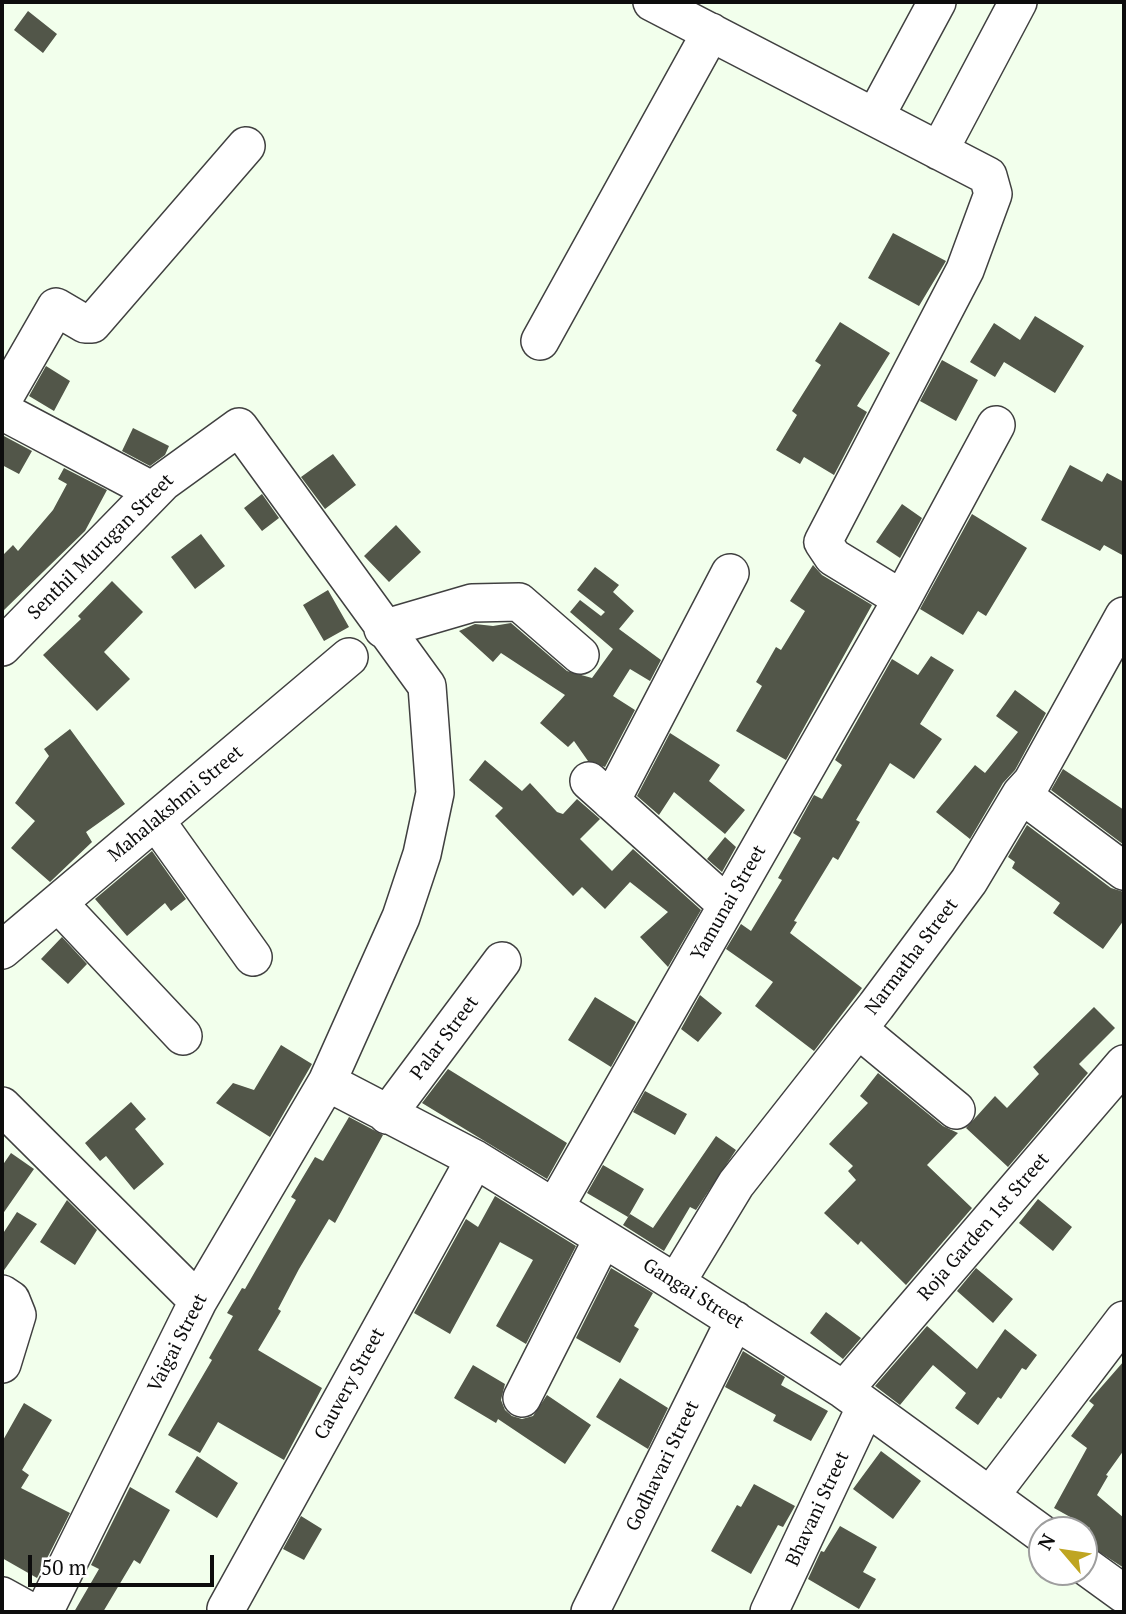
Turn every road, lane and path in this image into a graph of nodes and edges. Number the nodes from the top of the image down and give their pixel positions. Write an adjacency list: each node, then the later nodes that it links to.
1 (652, 2): 4 (street)
2 (937, 2): 5 (street)
3 (1018, 2): 7 (street)
4 (710, 32): 5 (street); 8 (street)
5 (875, 117): 7 (street)
6 (246, 145): 9 (street)
7 (939, 150): 15 (street)
8 (540, 341)
9 (2, 401)
10 (2, 411): 13 (street)
11 (996, 425): 15 (street, Yamunai Street)
12 (239, 427): 13 (street, Senthil Murugan Street); 17 (street, Vaigai Street)
13 (153, 491): 18 (street, Senthil Murugan Street)
14 (730, 573): 25 (street)
15 (902, 599): 25 (street, Yamunai Street)
16 (1124, 616): 21 (street, Narmatha Street)
17 (383, 629): 19 (street); 32 (street, Vaigai Street)
18 (2, 647)
19 (580, 655)
20 (349, 657): 22 (street, Mahalakshmi Street)
21 (1021, 794): 23 (street); 29 (street, Narmatha Street)
22 (156, 821): 24 (street, Mahalakshmi Street); 27 (street)
23 (1124, 871)
24 (58, 903): 26 (street, Mahalakshmi Street); 30 (street)
25 (727, 905): 37 (street, Yamunai Street)
26 (2, 950)
27 (253, 957)
28 (502, 961): 35 (street, Palar Street)
29 (858, 1028): 34 (street); 39 (street, Narmatha Street)
30 (183, 1036)
31 (1124, 1064): 46 (street, Roja Garden 1st Street)
32 (327, 1082): 35 (street, Gangai Street); 41 (street, Vaigai Street)
33 (2, 1106): 41 (street)
34 (956, 1110)
35 (387, 1115): 36 (street, Gangai Street)
36 (475, 1158): 37 (street, Gangai Street); 52 (street, Cauvery Street)
37 (555, 1207): 38 (street, Gangai Street)
38 (603, 1238): 39 (street, Gangai Street); 45 (street)
39 (676, 1283): 42 (street, Gangai Street)
40 (2, 1294): 44 (street)
41 (198, 1301): 54 (street, Vaigai Street)
42 (735, 1320): 46 (street, Gangai Street); 55 (street, Godhavari Street)
43 (1124, 1320): 47 (street)
44 (2, 1364)
45 (522, 1398)
46 (855, 1398): 47 (street, Gangai Street); 56 (street, Bhavani Street)
47 (990, 1496): 48 (street, Gangai Street)
48 (1028, 1524)
49 (1098, 1575): 50 (street)
50 (1124, 1594)
51 (2, 1596): 53 (street)
52 (226, 1609)
53 (30, 1612)
54 (44, 1612)
55 (590, 1612)
56 (769, 1612)

